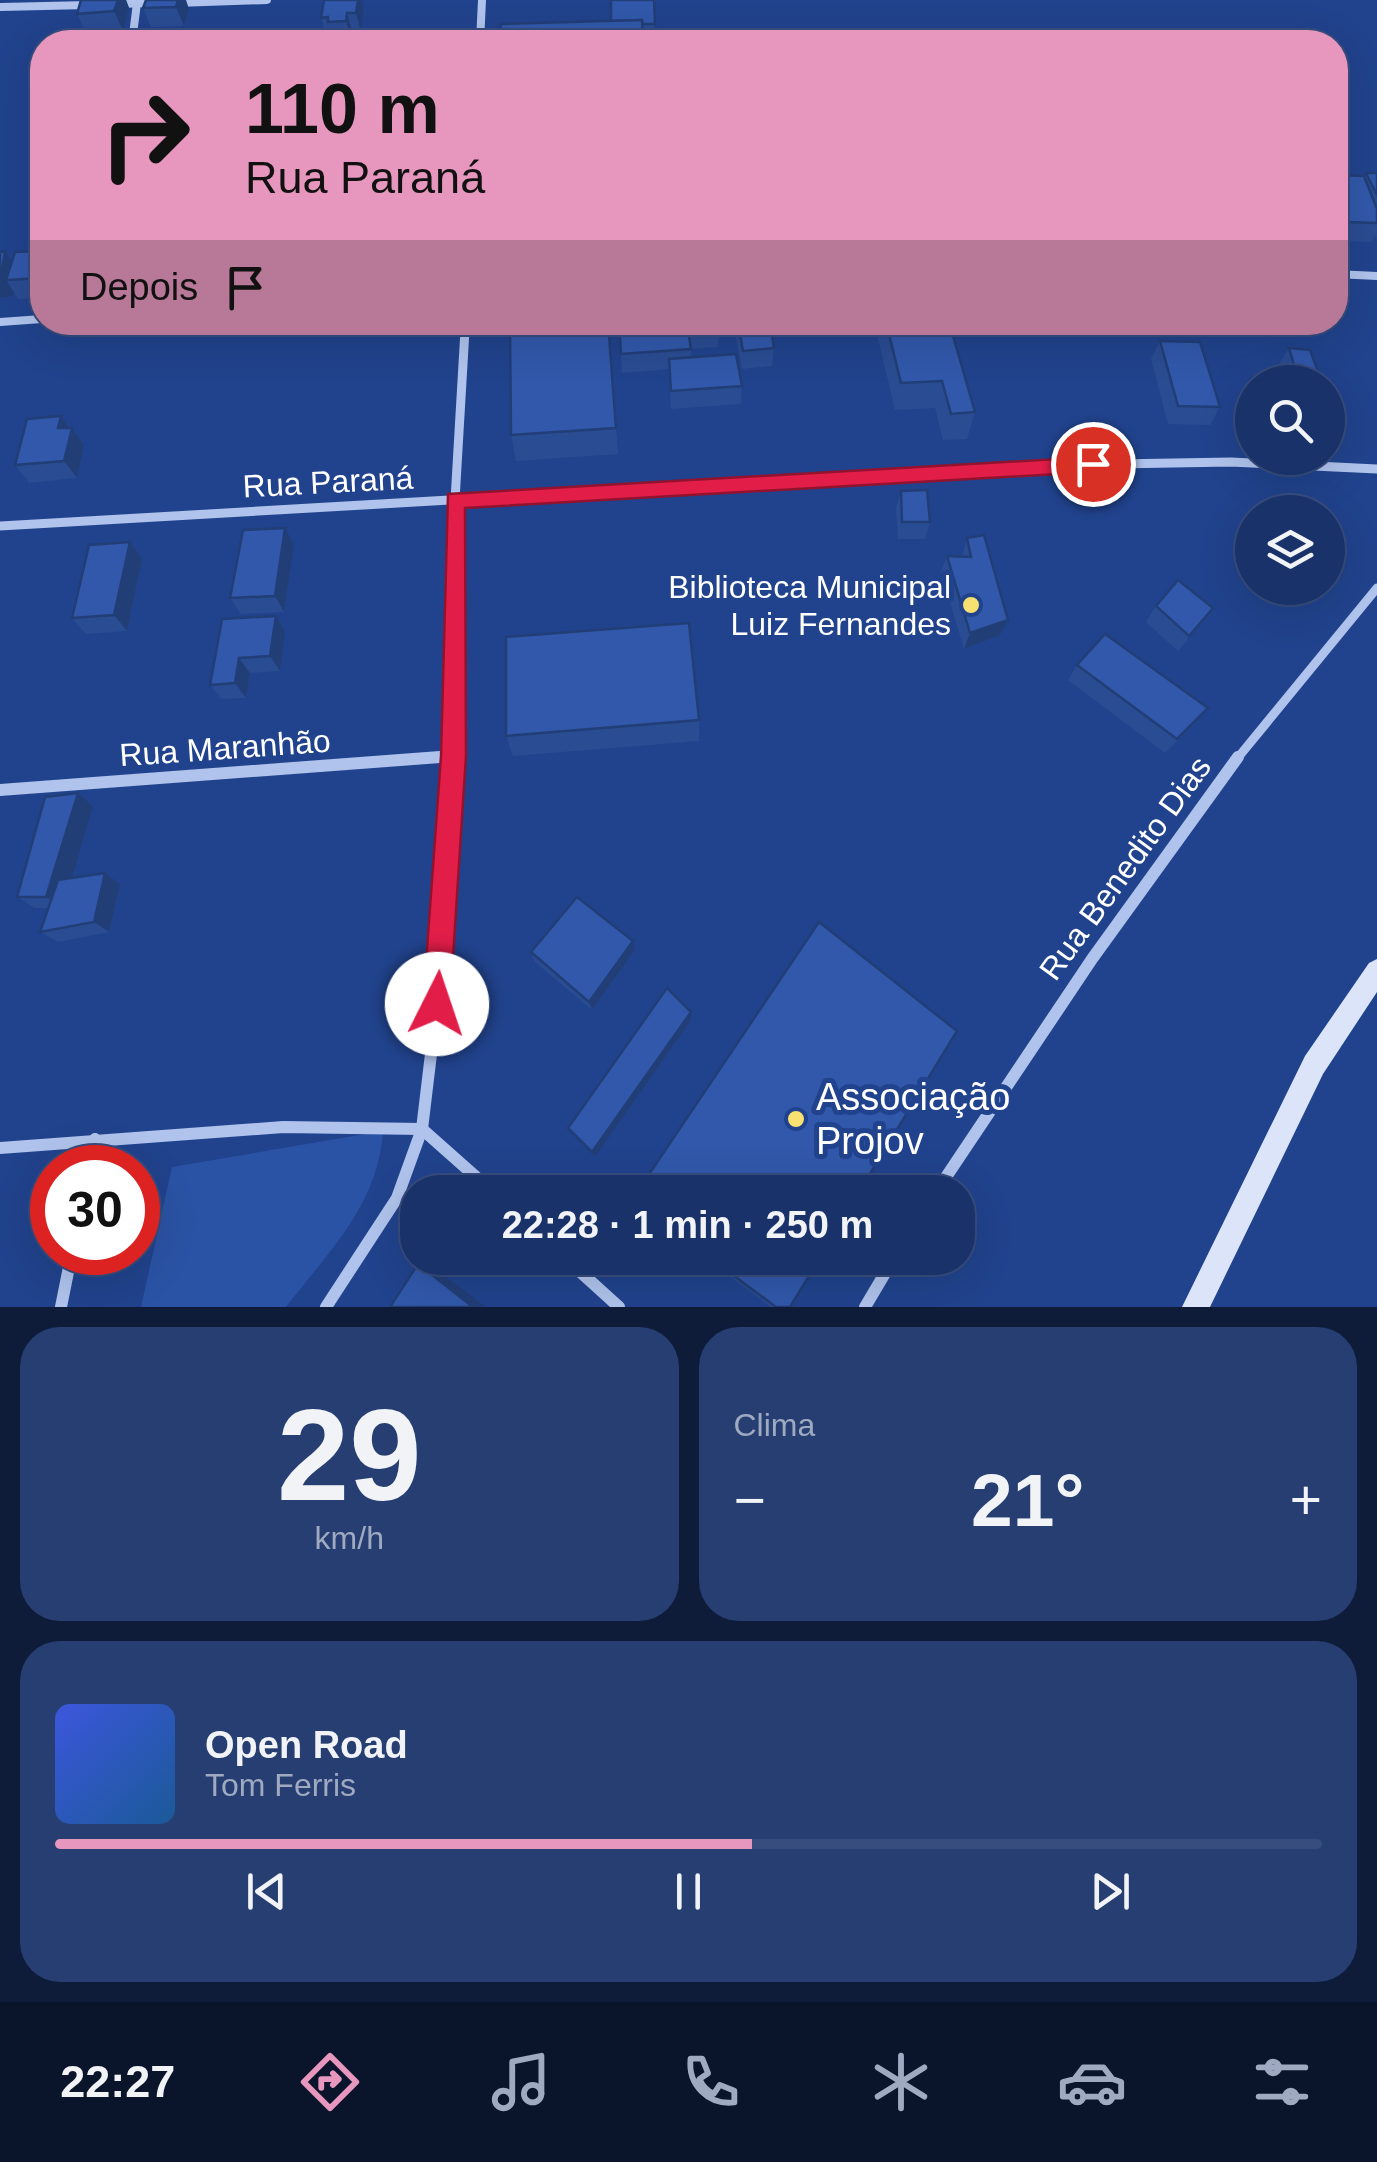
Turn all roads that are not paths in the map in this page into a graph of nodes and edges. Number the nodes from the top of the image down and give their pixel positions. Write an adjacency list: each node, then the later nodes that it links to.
1 (267, 0): 3 (street)
2 (482, 0): 7 (street)
3 (170, 1): 4 (street)
4 (137, 4): 5 (street); 6 (street)
5 (0, 7)
6 (134, 30)
7 (481, 30)
8 (1348, 275): 9 (street)
9 (1377, 276)
10 (30, 320): 11 (street)
11 (0, 322)
12 (465, 335): 14 (street)
13 (1377, 469): 14 (street, Rua Paraná)
14 (455, 500): 15 (street, Rua Paraná); 17 (street)
15 (0, 526)
16 (1377, 588): 25 (street, Rua Benedito Dias)
17 (454, 756): 18 (street, Rua Maranhão); 20 (street)
18 (0, 790)
19 (1377, 970): 33 (main road)
20 (422, 1129): 21 (street); 24 (street); 30 (street)
21 (95, 1139): 22 (street); 23 (street)
22 (94, 1145)
23 (0, 1148)
24 (475, 1175)
25 (947, 1175)
26 (67, 1275): 29 (street)
27 (584, 1275): 31 (street)
28 (884, 1275): 32 (street)
29 (61, 1307)
30 (326, 1307)
31 (619, 1307)
32 (865, 1307)
33 (1196, 1307)

